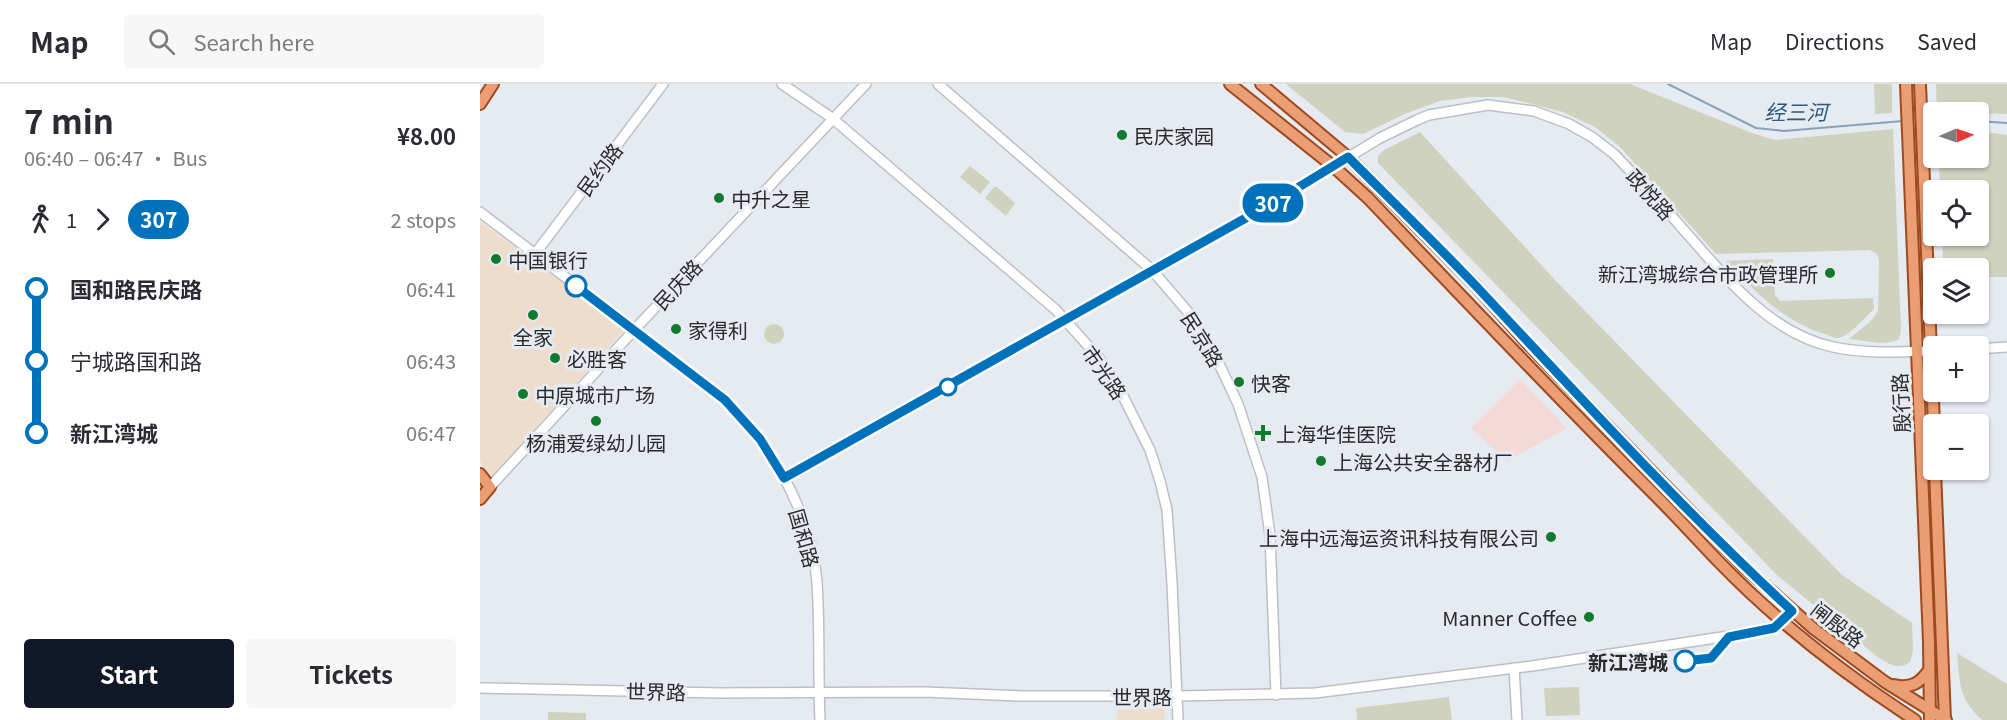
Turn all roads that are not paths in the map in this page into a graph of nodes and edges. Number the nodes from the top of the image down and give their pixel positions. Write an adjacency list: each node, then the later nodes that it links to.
1 (493, 84): 10 (main road)
2 (663, 84): 19 (street, 民约路)
3 (782, 84): 12 (street, 市光路)
4 (866, 84): 12 (street, 民庆路)
5 (938, 84): 20 (street, 民京路)
6 (1230, 84): 13 (main road, 闸殷路)
7 (1261, 84): 11 (main road, 闸殷路)
8 (1906, 84): 26 (main road, 殷行路)
9 (1920, 84): 23 (main road, 殷行路)
10 (480, 104)
11 (1301, 117): 13 (main road); 14 (main road, 闸殷路)
12 (832, 118): 21 (street, 市光路); 22 (street, 民庆路)
13 (1289, 131): 15 (main road, 闸殷路)
14 (1348, 157): 15 (street, 政悦路); 16 (main road, 闸殷路); 26 (street, 政悦路)
15 (1334, 167): 17 (main road, 闸殷路); 20 (street, 政悦路)
16 (1381, 190): 17 (main road); 33 (main road, 闸殷路)
17 (1375, 206): 34 (main road, 闸殷路)
18 (480, 212): 19 (street, 国和路)
19 (535, 254): 22 (street, 国和路)
20 (1152, 270): 21 (street, 政悦路); 40 (street, 民京路)
21 (1066, 320): 29 (street, 政悦路); 41 (street, 市光路)
22 (635, 329): 29 (street, 国和路); 31 (street, 民庆路)
23 (1932, 336)
24 (2007, 347): 25 (street)
25 (1989, 348)
26 (1916, 352): 27 (street, 政悦路); 36 (main road, 殷行路)
27 (1923, 352)
28 (480, 474): 31 (main road)
29 (784, 478): 39 (street, 国和路)
30 (1935, 480): 47 (main road)
31 (490, 487): 32 (main road)
32 (480, 499)
33 (1792, 611): 34 (street); 37 (main road, 闸殷路)
34 (1783, 622): 35 (street, 世界路); 46 (main road, 闸殷路)
35 (1514, 668): 40 (street, 世界路); 45 (street)
36 (1929, 670): 37 (main road); 42 (main road, 殷行路)
37 (1885, 682): 42 (main road, 闸殷路)
38 (480, 688): 39 (street, 世界路)
39 (819, 692): 41 (street, 世界路); 43 (street, 国和路)
40 (1276, 695): 41 (street, 世界路)
41 (1178, 696): 44 (street, 市光路)
42 (1930, 715): 47 (main road, 闸殷路)
43 (820, 720)
44 (1178, 720)
45 (1517, 720)
46 (1915, 720)
47 (1945, 720)

